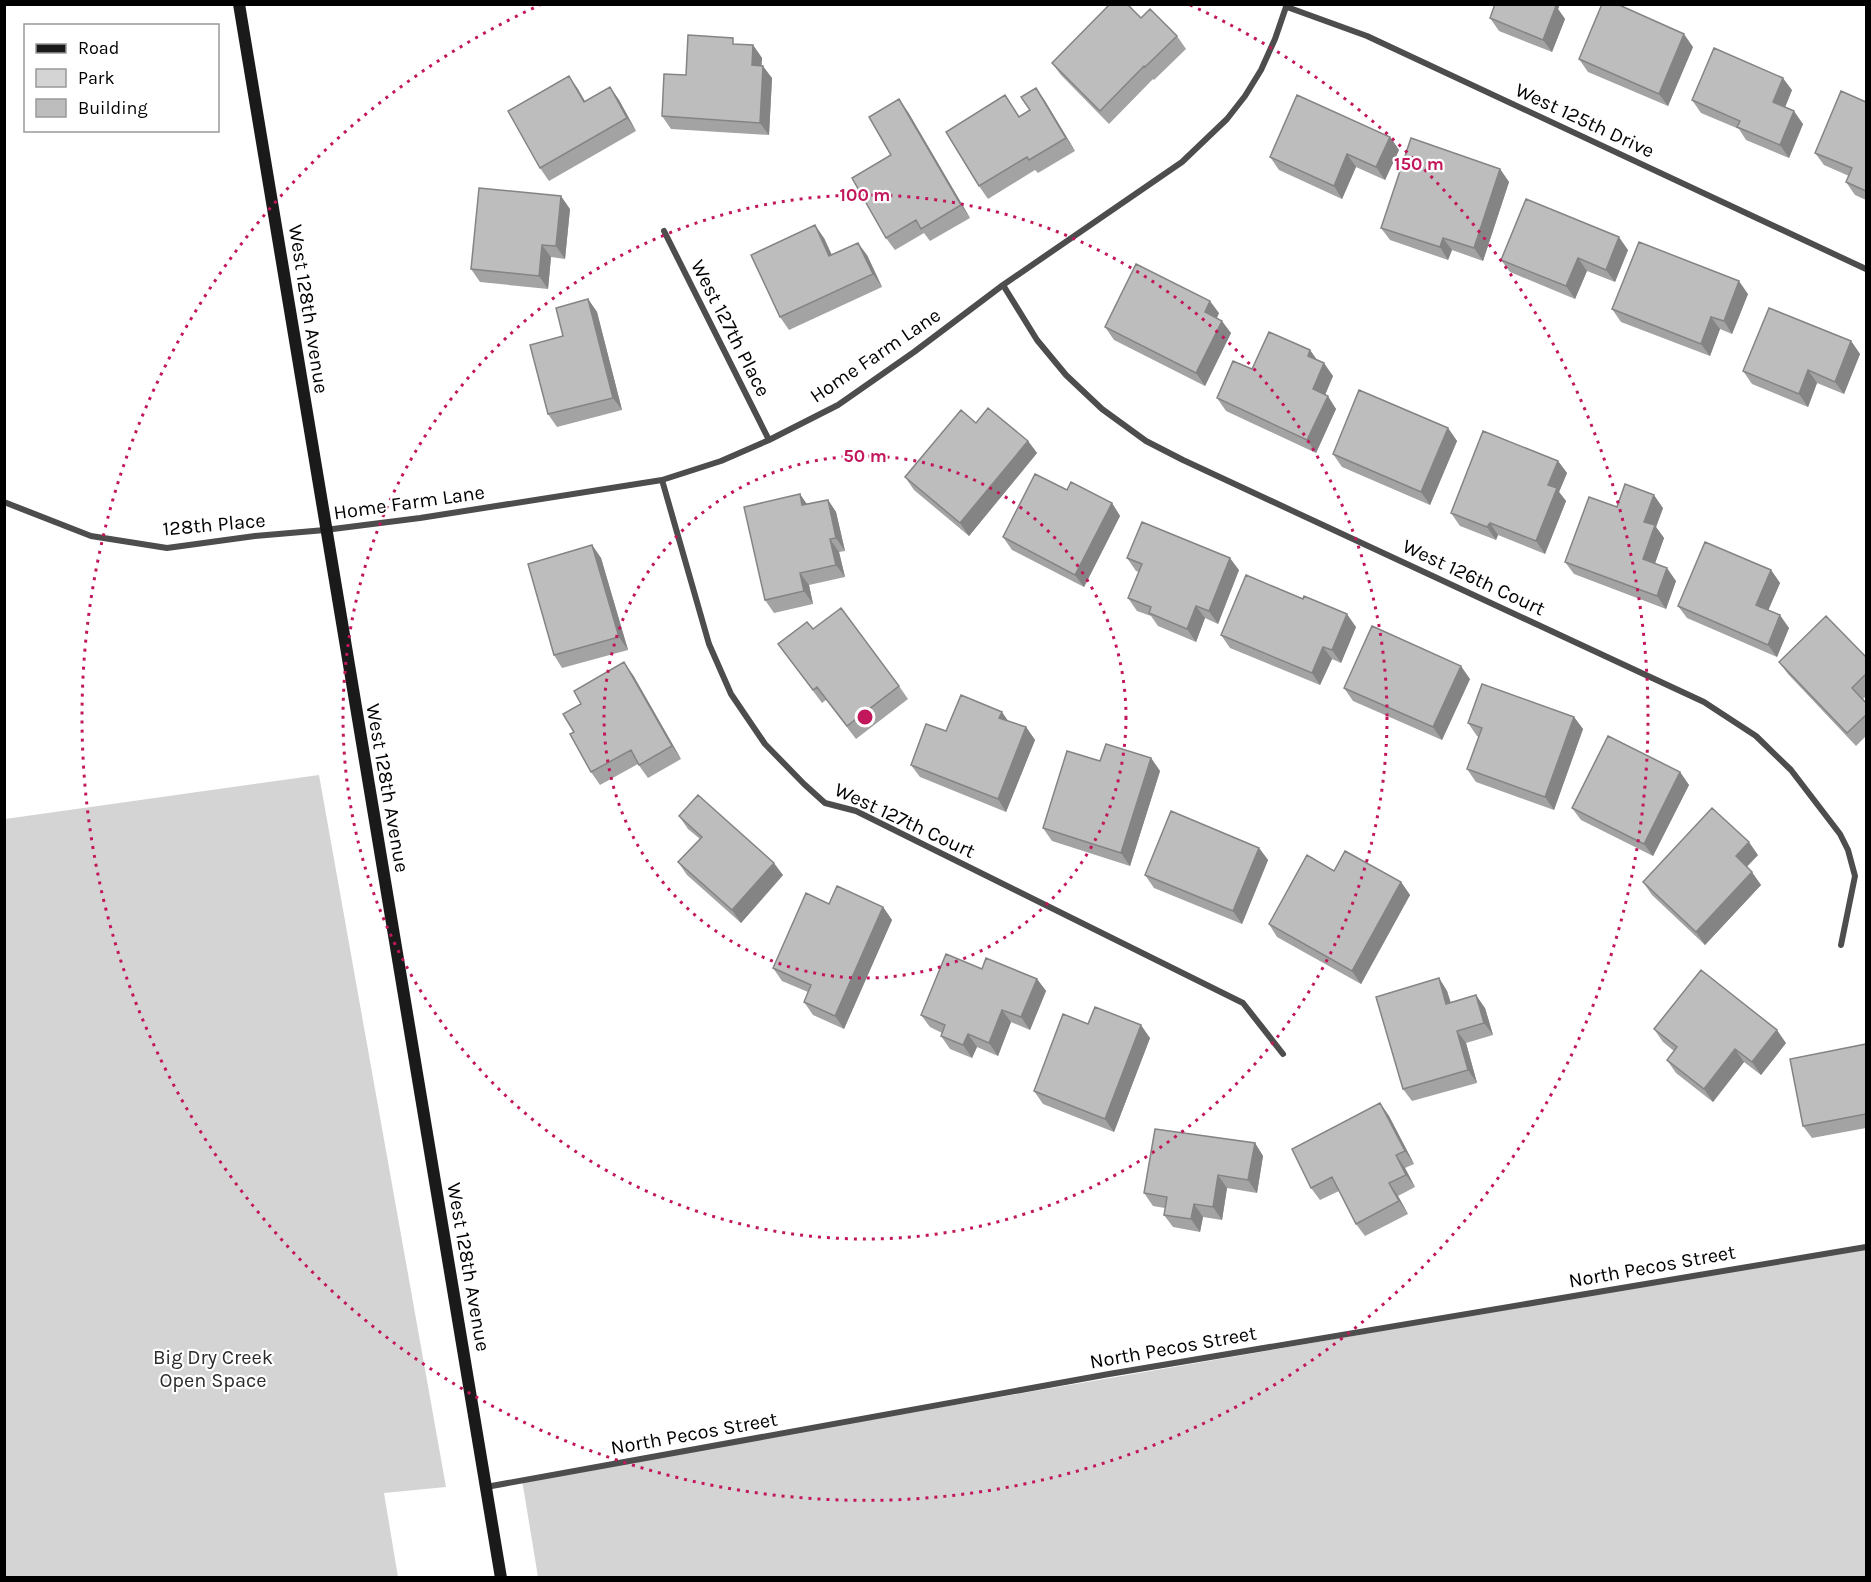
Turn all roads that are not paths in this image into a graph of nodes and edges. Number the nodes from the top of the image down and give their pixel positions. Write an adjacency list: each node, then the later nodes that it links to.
1 (239, 4): 9 (main road, West 128th Avenue)
2 (1287, 6): 4 (street, West 125th Drive); 5 (street, Home Farm Lane)
3 (664, 231): 6 (street, West 127th Place)
4 (1866, 269)
5 (1003, 285): 6 (street, Home Farm Lane); 10 (street, West 126th Court)
6 (769, 440): 7 (street, Home Farm Lane)
7 (662, 480): 9 (street, Home Farm Lane); 11 (street, West 127th Court)
8 (4, 502): 9 (street, 128th Place)
9 (325, 530): 13 (main road, West 128th Avenue)
10 (1841, 945)
11 (1283, 1054)
12 (1866, 1247): 13 (street, North Pecos Street)
13 (486, 1487): 14 (main road, West 128th Avenue)
14 (501, 1578)

